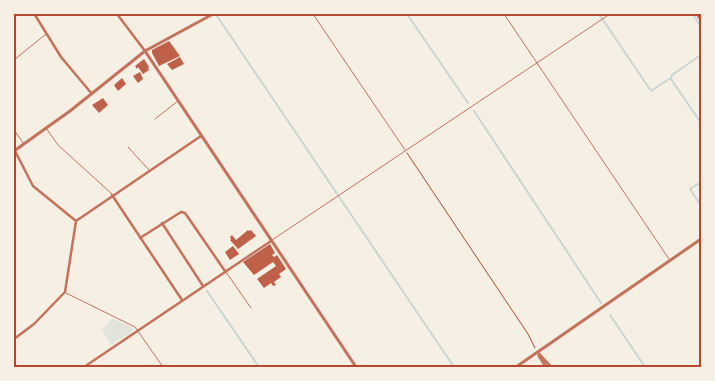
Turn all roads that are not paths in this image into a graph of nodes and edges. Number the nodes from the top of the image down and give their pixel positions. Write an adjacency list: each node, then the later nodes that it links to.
1 (36, 14): 9 (street)
2 (117, 14): 10 (street)
3 (213, 14): 10 (street)
4 (313, 14): 22 (lane)
5 (504, 14): 12 (lane)
6 (610, 14): 12 (lane)
7 (697, 14): 8 (street)
8 (701, 20)
9 (47, 34): 11 (lane); 13 (street)
10 (145, 52): 13 (street); 14 (street)
11 (14, 60)
12 (538, 63): 22 (lane); 30 (lane)
13 (92, 94): 16 (street)
14 (178, 101): 15 (lane); 18 (street)
15 (155, 119)
16 (46, 128): 19 (street); 24 (lane)
17 (14, 130): 19 (lane)
18 (201, 136): 23 (street); 29 (street)
19 (24, 144): 21 (street)
20 (128, 147): 23 (lane)
21 (14, 151): 25 (street)
22 (405, 151): 29 (lane)
23 (149, 170): 24 (street)
24 (112, 195): 25 (street); 27 (street)
25 (76, 221): 33 (street)
26 (162, 223): 27 (street); 31 (street); 32 (street)
27 (140, 238): 34 (street)
28 (701, 240): 30 (street)
29 (271, 241): 31 (street); 41 (street)
30 (671, 261): 38 (street)
31 (225, 271): 32 (street); 35 (lane)
32 (203, 286): 34 (street)
33 (65, 292): 36 (lane); 37 (street)
34 (182, 301): 36 (street)
35 (250, 308)
36 (139, 331): 39 (street); 40 (lane)
37 (14, 339)
38 (538, 353): 42 (street); 43 (street); 44 (street)
39 (84, 367)
40 (163, 367)
41 (356, 367)
42 (516, 367)
43 (546, 367)
44 (551, 367)

